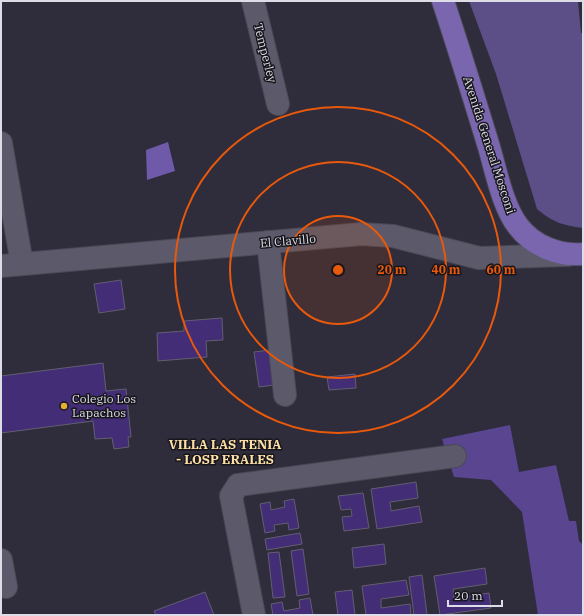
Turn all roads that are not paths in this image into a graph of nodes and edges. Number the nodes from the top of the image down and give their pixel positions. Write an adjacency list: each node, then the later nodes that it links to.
1 (253, 1): 3 (street, Temperley)
2 (443, 1): 6 (main road, Avenida General Mosconi)
3 (278, 104)
4 (1, 143): 7 (street)
5 (268, 242): 6 (street, El Clavillo); 7 (street, El Clavillo); 9 (street)
6 (578, 254)
7 (22, 264): 8 (street, El Clavillo)
8 (1, 266)
9 (285, 395)
10 (455, 456): 13 (street)
11 (1, 560): 12 (street)
12 (6, 587)
13 (254, 615)

